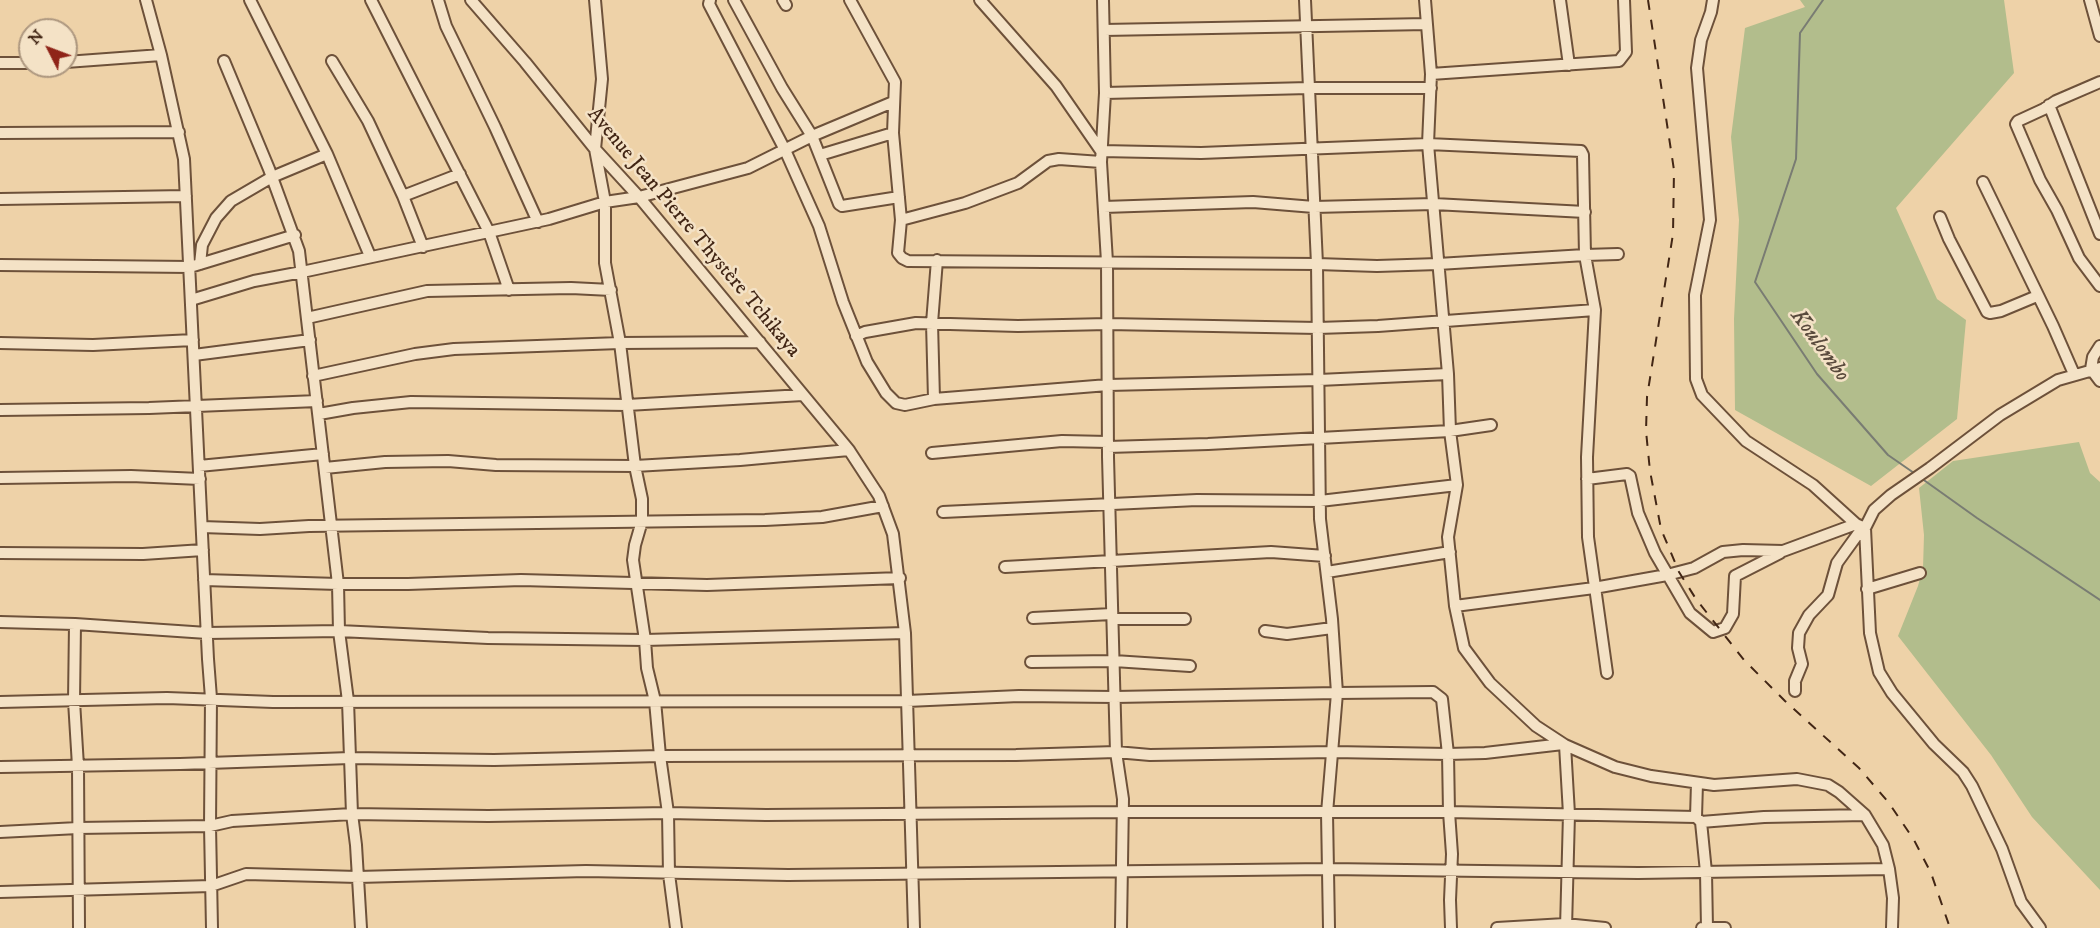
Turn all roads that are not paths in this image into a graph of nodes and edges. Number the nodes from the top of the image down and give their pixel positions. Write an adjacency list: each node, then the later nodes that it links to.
1 (146, 0): 22 (street)
2 (250, 0): 44 (street)
3 (371, 0): 47 (street)
4 (438, 0): 62 (street)
5 (471, 0): 42 (street, Avenue Jean Pierre Thystère Tchikaya)
6 (595, 0): 42 (street)
7 (710, 0): 43 (street)
8 (734, 0): 39 (street)
9 (850, 0): 34 (street)
10 (980, 0): 46 (street)
11 (1103, 0): 20 (street)
12 (1305, 0): 19 (street)
13 (1425, 0): 18 (street)
14 (1560, 0): 28 (street)
15 (1624, 0): 28 (street)
16 (1713, 0): 129 (street)
17 (2090, 0): 21 (street)
18 (1427, 24): 19 (street); 29 (street)
19 (1306, 26): 20 (street); 31 (street)
20 (1104, 30): 33 (street)
21 (2100, 33)
22 (161, 55): 23 (street); 36 (street)
23 (78, 61)
24 (224, 61): 48 (street)
25 (333, 61): 51 (street)
26 (0, 63): 27 (street)
27 (18, 63)
28 (1569, 64): 29 (street)
29 (1431, 74): 32 (street)
30 (2100, 82): 35 (street)
31 (1309, 88): 32 (street); 33 (street); 41 (street)
32 (1431, 88): 40 (street)
33 (1105, 93): 46 (street)
34 (893, 102): 38 (street); 39 (street)
35 (2049, 105): 64 (street); 77 (street)
36 (179, 132): 37 (street); 50 (street)
37 (0, 133)
38 (893, 133): 45 (street); 53 (street)
39 (812, 136): 43 (street); 45 (street)
40 (1428, 144): 41 (street); 56 (street); 59 (street)
41 (1312, 148): 46 (street); 58 (street)
42 (595, 149): 52 (street, Avenue Jean Pierre Thystère Tchikaya); 55 (street)
43 (785, 150): 52 (street); 88 (street)
44 (327, 154): 48 (street); 69 (street)
45 (820, 155): 53 (street)
46 (1101, 157): 57 (street); 61 (street)
47 (460, 174): 51 (street); 63 (street)
48 (272, 177): 65 (street); 75 (street)
49 (1983, 182): 80 (street)
50 (186, 196): 54 (street); 75 (street)
51 (403, 196): 66 (street)
52 (639, 197): 55 (street); 91 (street, Avenue Jean Pierre Thystère Tchikaya)
53 (898, 197): 61 (street)
54 (0, 199)
55 (605, 202): 62 (street); 79 (street)
56 (1434, 204): 58 (street); 59 (street); 73 (street)
57 (1104, 207): 58 (street); 71 (street)
58 (1314, 207): 72 (street)
59 (1585, 212): 68 (street)
60 (1940, 217): 80 (street)
61 (901, 220): 70 (street)
62 (538, 222): 63 (street)
63 (489, 232): 66 (street); 78 (street)
64 (2100, 234)
65 (294, 235): 75 (street); 76 (street)
66 (423, 247): 69 (street)
67 (1618, 254): 68 (street)
68 (1586, 255): 73 (street); 82 (street)
69 (370, 256): 76 (street)
70 (937, 261): 71 (street); 85 (street)
71 (1107, 262): 72 (street); 86 (street)
72 (1317, 264): 73 (street); 87 (street)
73 (1438, 264): 84 (street)
74 (0, 265): 75 (street)
75 (195, 266): 81 (street)
76 (302, 273): 81 (street); 83 (street)
77 (2100, 286)
78 (509, 290): 79 (street); 83 (street)
79 (611, 290): 93 (street)
80 (2037, 296): 98 (street)
81 (191, 300): 89 (street)
82 (1595, 310): 84 (street); 122 (street)
83 (307, 318): 90 (street)
84 (1443, 320): 87 (street); 97 (street)
85 (932, 323): 86 (street); 88 (street); 104 (street)
86 (1108, 324): 87 (street); 102 (street)
87 (1318, 328): 100 (street)
88 (856, 336): 104 (street)
89 (193, 340): 92 (street); 95 (street)
90 (310, 340): 95 (street); 99 (street)
91 (760, 342): 93 (street); 103 (street, Avenue Jean Pierre Thystère Tchikaya)
92 (0, 343)
93 (620, 344): 99 (street); 107 (street)
94 (2100, 346): 96 (street)
95 (194, 355): 106 (street)
96 (2095, 368): 98 (street); 101 (street)
97 (1448, 374): 100 (street); 111 (street)
98 (2074, 374): 129 (street)
99 (313, 376): 105 (street)
100 (1318, 380): 102 (street); 112 (street)
101 (2100, 381)
102 (1108, 385): 104 (street); 113 (street)
103 (804, 395): 107 (street); 114 (street, Avenue Jean Pierre Thystère Tchikaya)
104 (934, 399)
105 (317, 401): 106 (street); 109 (street)
106 (197, 405): 108 (street); 117 (street)
107 (627, 405): 109 (street); 118 (street)
108 (0, 410)
109 (319, 414): 116 (street)
110 (1491, 425): 111 (street)
111 (1450, 431): 112 (street); 123 (street)
112 (1319, 437): 113 (street); 125 (street)
113 (1108, 444): 115 (street); 126 (street)
114 (849, 450): 118 (street); 124 (street, Avenue Jean Pierre Thystère Tchikaya)
115 (932, 453)
116 (323, 454): 117 (street); 119 (street)
117 (200, 466): 121 (street)
118 (635, 466): 119 (street); 128 (street)
119 (325, 468): 130 (street)
120 (0, 478): 121 (street)
121 (200, 479): 131 (street)
122 (1587, 479): 141 (street); 146 (street)
123 (1457, 485): 125 (street); 134 (street)
124 (881, 501): 128 (street); 142 (street, Avenue Jean Pierre Thystère Tchikaya)
125 (1320, 501): 126 (street); 136 (street)
126 (1109, 504): 127 (street); 137 (street)
127 (943, 512)
128 (642, 521): 130 (street); 144 (street)
129 (1861, 526): 133 (street); 147 (street); 164 (street)
130 (331, 527): 131 (street); 145 (street)
131 (202, 528): 132 (street)
132 (203, 550): 135 (street); 143 (street)
133 (1783, 551): 141 (street); 141 (street)
134 (1450, 552): 139 (street); 148 (street)
135 (0, 553)
136 (1325, 556): 137 (street); 139 (street)
137 (1111, 560): 138 (street); 149 (street)
138 (1005, 567)
139 (1327, 572): 154 (street)
140 (1920, 573): 147 (street)
141 (1667, 575): 146 (street)
142 (900, 578): 144 (street); 158 (street, Avenue Jean Pierre Thystère Tchikaya)
143 (204, 580): 145 (street); 157 (street)
144 (635, 584): 145 (street); 159 (street)
145 (338, 585): 155 (street)
146 (1594, 588): 148 (street); 163 (street)
147 (1867, 589): 222 (street)
148 (1455, 606): 173 (street)
149 (1112, 617): 150 (street); 151 (street); 160 (street)
150 (1033, 618)
151 (1185, 619)
152 (0, 622): 153 (street)
153 (75, 624): 157 (street); 168 (street)
154 (1332, 628): 156 (street); 165 (street)
155 (339, 631): 157 (street); 159 (street); 169 (street)
156 (1265, 631)
157 (207, 633): 167 (street)
158 (905, 633): 159 (street); 171 (street, Avenue Jean Pierre Thystère Tchikaya)
159 (645, 640): 170 (street)
160 (1114, 661): 161 (street); 162 (street); 166 (street)
161 (1031, 662)
162 (1190, 666)
163 (1608, 673)
164 (1795, 691)
165 (1337, 693): 166 (street); 175 (street); 176 (street)
166 (1115, 697): 171 (street); 174 (street)
167 (211, 698): 168 (street); 169 (street); 180 (street)
168 (74, 701): 172 (street); 181 (street)
169 (348, 701): 170 (street); 179 (street)
170 (655, 701): 171 (street); 177 (street)
171 (907, 701): 178 (street, Avenue Jean Pierre Thystère Tchikaya)
172 (0, 702)
173 (1564, 744): 176 (street); 183 (street); 190 (street)
174 (1116, 752): 175 (street); 178 (street); 184 (street)
175 (1333, 753): 176 (street); 187 (street)
176 (1448, 754): 185 (street)
177 (660, 756): 178 (street); 179 (street); 186 (street)
178 (908, 756): 189 (street, Avenue Jean Pierre Thystère Tchikaya)
179 (350, 758): 180 (street); 188 (street)
180 (211, 763): 181 (street); 193 (street)
181 (78, 766): 182 (street); 194 (street)
182 (0, 767)
183 (1697, 783): 191 (street); 192 (street)
184 (1123, 812): 187 (street); 189 (street); 199 (street)
185 (1449, 812): 187 (street); 190 (street); 200 (street)
186 (668, 813): 188 (street); 189 (street); 202 (street)
187 (1328, 813): 196 (street)
188 (352, 814): 193 (street); 204 (street)
189 (910, 814): 203 (street, Avenue Jean Pierre Thystère Tchikaya)
190 (1569, 814): 192 (street); 198 (street)
191 (1865, 815): 192 (street); 197 (street)
192 (1699, 820): 201 (street)
193 (210, 826): 194 (street); 205 (street)
194 (78, 828): 195 (street); 206 (street)
195 (0, 832)
196 (1328, 869): 199 (street); 200 (street); 215 (street)
197 (1889, 869): 201 (street); 221 (street)
198 (1568, 871): 200 (street); 201 (street); 208 (street)
199 (1121, 872): 203 (street); 214 (street)
200 (1451, 872): 216 (street)
201 (1706, 872): 219 (street)
202 (669, 874): 203 (street); 204 (street); 212 (street)
203 (912, 875): 213 (street, Avenue Jean Pierre Thystère Tchikaya)
204 (358, 877): 205 (street); 211 (street)
205 (211, 886): 206 (street); 210 (street)
206 (80, 890): 207 (street); 209 (street)
207 (0, 891)
208 (1565, 926): 217 (street); 218 (street)
209 (80, 928)
210 (212, 928)
211 (361, 928)
212 (676, 928)
213 (914, 928)
214 (1121, 928)
215 (1329, 928)
216 (1451, 928)
217 (1497, 928)
218 (1605, 928)
219 (1706, 928): 220 (street)
220 (1725, 928)
221 (1893, 928)
222 (2040, 928)

